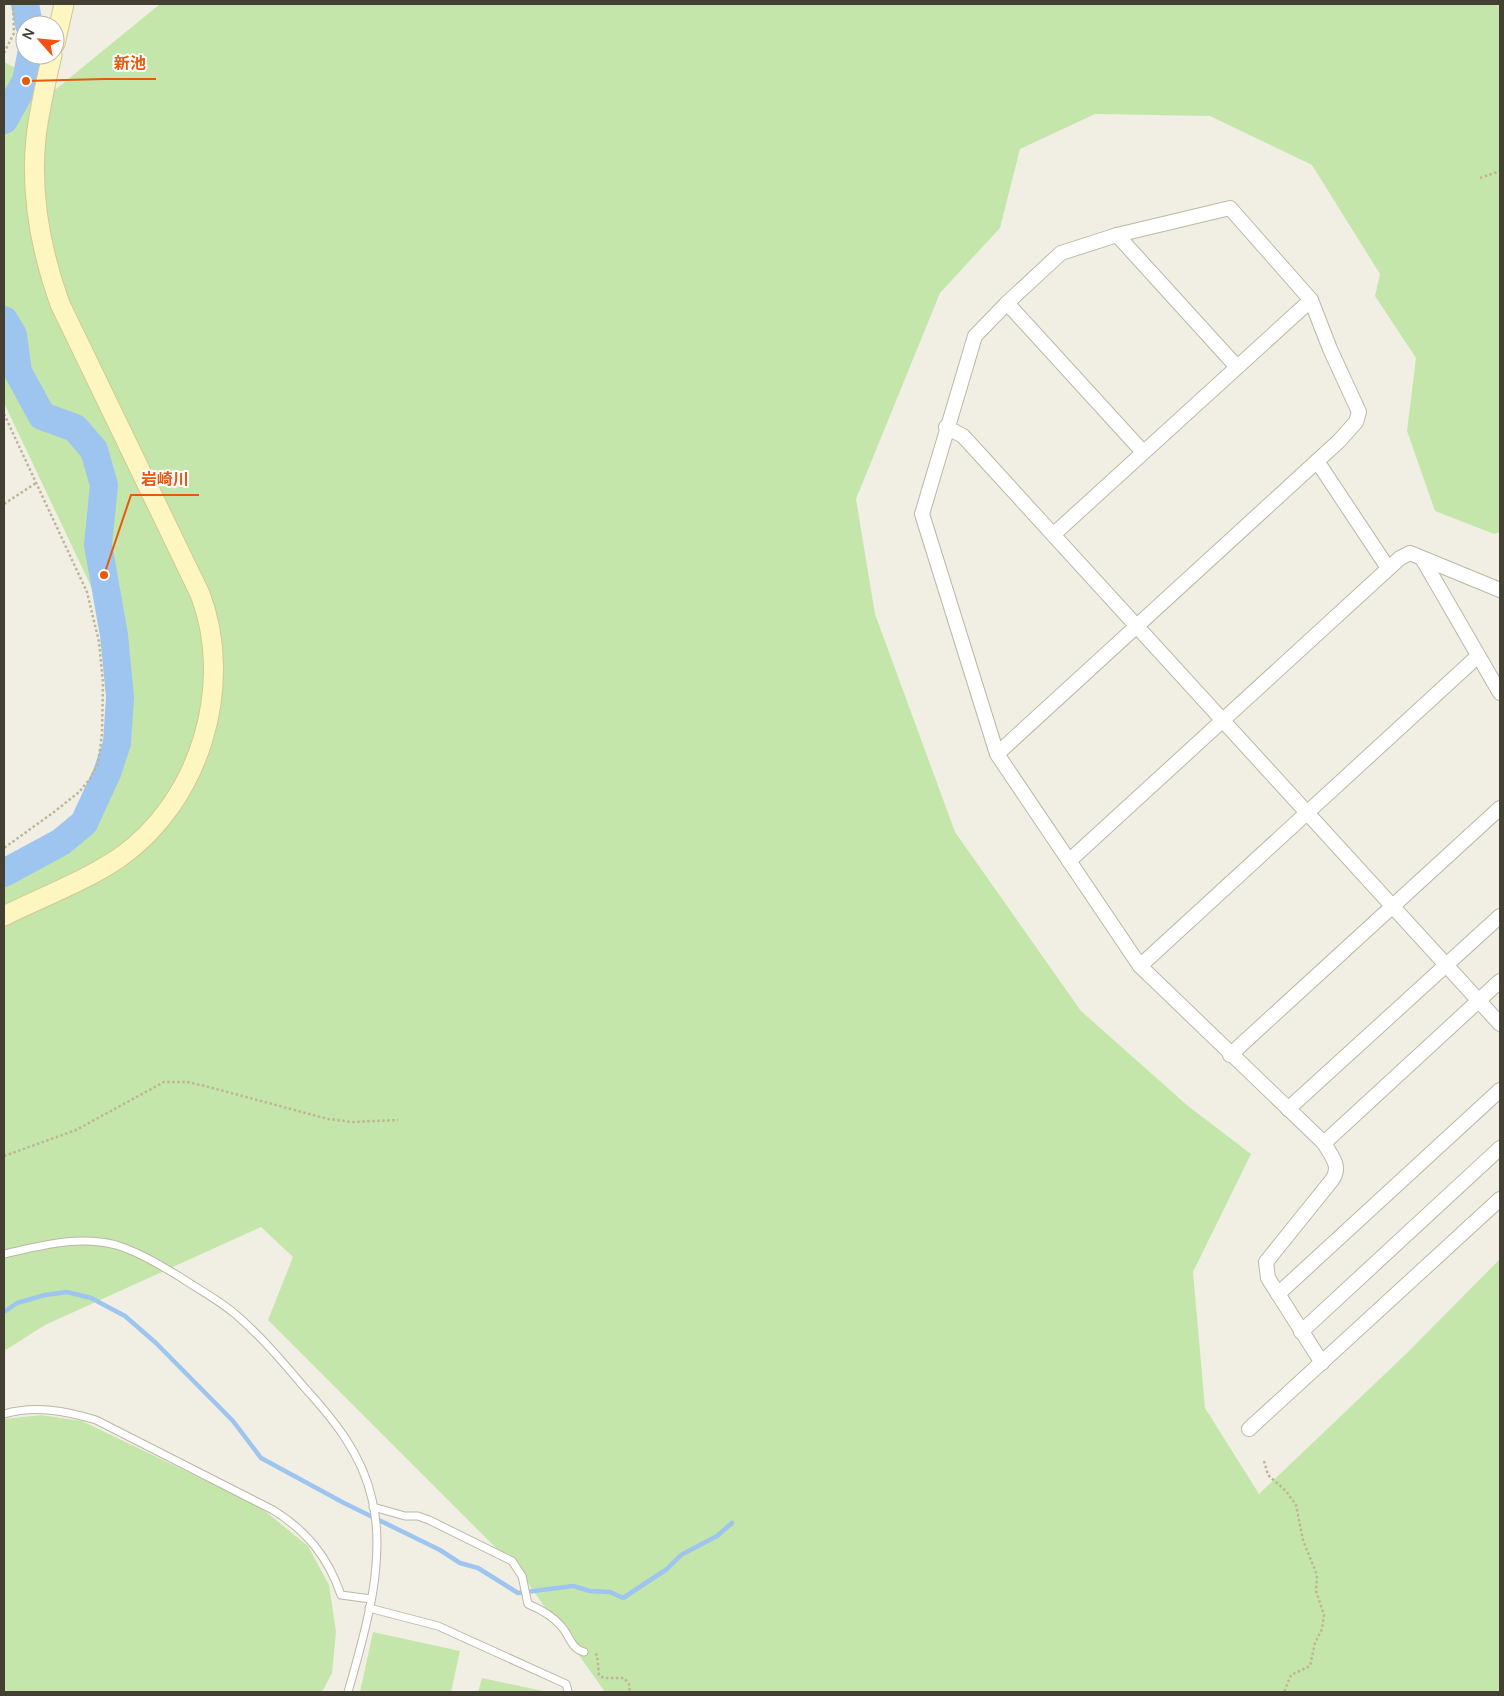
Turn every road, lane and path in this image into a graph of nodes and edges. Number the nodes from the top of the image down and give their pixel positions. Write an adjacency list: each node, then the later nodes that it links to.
1 (13, 4): 2 (path)
2 (4, 53)
3 (50, 65): 30 (street)
4 (1500, 171): 5 (path)
5 (1480, 178)
6 (1117, 235): 7 (street); 8 (street); 9 (street)
7 (1311, 300): 9 (street); 13 (street)
8 (1007, 303): 11 (street); 12 (street)
9 (1237, 367): 12 (street)
10 (4, 414): 14 (path)
11 (946, 427): 16 (street); 24 (street)
12 (1144, 452): 16 (street)
13 (1317, 461): 18 (street); 20 (street)
14 (36, 483): 15 (path); 27 (path)
15 (4, 504)
16 (1054, 534): 20 (street)
17 (1423, 560): 18 (street); 19 (street); 21 (street)
18 (1388, 568): 23 (street)
19 (1500, 590)
20 (1137, 625): 23 (street); 24 (street)
21 (1478, 656): 22 (street); 26 (street)
22 (1500, 693)
23 (1223, 720): 26 (street); 28 (street)
24 (997, 754): 28 (street)
25 (1500, 808): 29 (street)
26 (1307, 812): 29 (street); 32 (street)
27 (4, 848)
28 (1069, 861): 32 (street)
29 (1394, 906): 33 (street); 37 (street)
30 (4, 916)
31 (1500, 916): 33 (street)
32 (1140, 966): 37 (street)
33 (1447, 966): 35 (street); 39 (street)
34 (1500, 981): 35 (street)
35 (1479, 1001): 36 (street); 41 (street)
36 (1500, 1024)
37 (1230, 1055): 39 (street)
38 (1500, 1090): 46 (street)
39 (1288, 1109): 41 (street)
40 (398, 1120): 43 (path)
41 (1324, 1143): 46 (street)
42 (1500, 1148): 47 (street)
43 (4, 1156)
44 (1500, 1199): 48 (street)
45 (4, 1254): 52 (lane)
46 (1278, 1294): 47 (street)
47 (1302, 1332): 48 (street)
48 (1322, 1363): 50 (street)
49 (4, 1414): 53 (lane)
50 (1249, 1428)
51 (1264, 1461): 59 (path)
52 (373, 1507): 53 (lane); 55 (lane)
53 (371, 1599): 54 (lane)
54 (369, 1608): 56 (lane); 57 (lane)
55 (584, 1652): 58 (path)
56 (568, 1691)
57 (348, 1692)
58 (630, 1692)
59 (1284, 1692)

